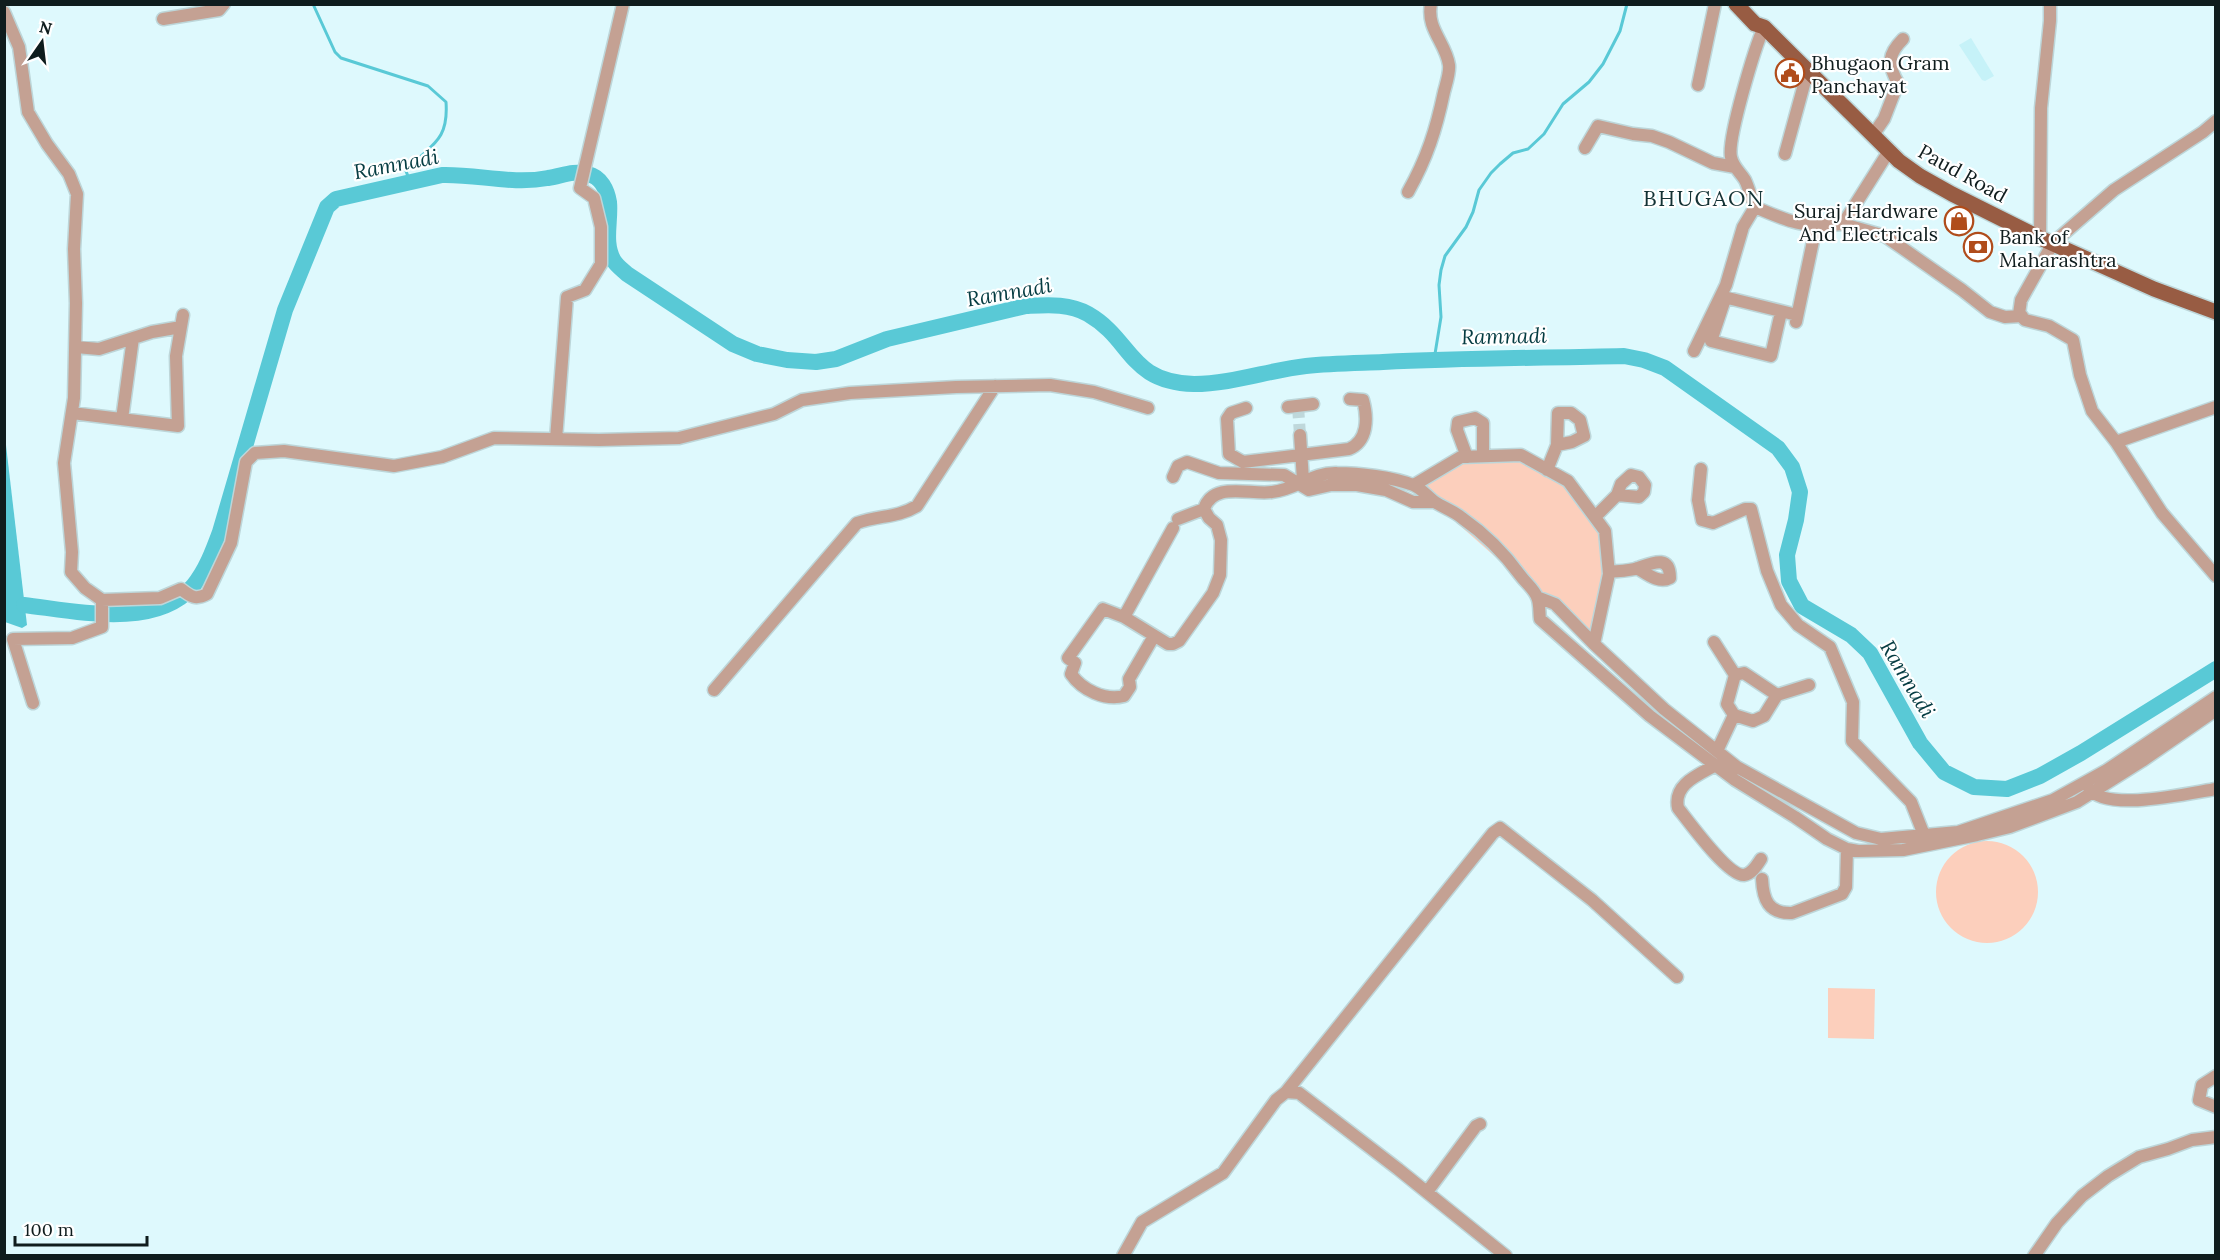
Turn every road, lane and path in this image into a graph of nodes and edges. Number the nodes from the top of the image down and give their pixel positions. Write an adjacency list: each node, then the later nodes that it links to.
1 (224, 4): 8 (street)
2 (622, 4): 40 (street)
3 (1431, 4): 19 (street)
4 (1715, 4): 12 (street)
5 (2050, 4): 23 (street)
6 (1738, 6): 9 (main road, Paud Road)
7 (4, 12): 28 (street)
8 (163, 19)
9 (1764, 27): 11 (main road, Paud Road); 18 (street)
10 (1903, 39): 14 (street)
11 (1808, 70): 14 (main road, Paud Road); 17 (street)
12 (1698, 85)
13 (2216, 121): 23 (street)
14 (1873, 135): 16 (main road, Paud Road)
15 (1585, 148): 18 (street)
16 (1889, 150): 21 (street); 23 (main road, Paud Road)
17 (1785, 154)
18 (1735, 167): 20 (street)
19 (1408, 192)
20 (1755, 207): 22 (street); 29 (street)
21 (1843, 224): 22 (street); 26 (street)
22 (1816, 227): 24 (street)
23 (2047, 240): 25 (main road, Paud Road); 26 (street)
24 (1781, 312): 24 (street)
25 (2216, 312)
26 (2022, 316): 41 (street)
27 (134, 338): 28 (street); 38 (street); 38 (street)
28 (75, 348): 37 (street)
29 (1694, 351)
30 (995, 386): 35 (street); 40 (street); 67 (street)
31 (1350, 399): 43 (street)
32 (1313, 405): 33 (street)
33 (1288, 407)
34 (2216, 407): 41 (street)
35 (1148, 408)
36 (1246, 408): 43 (street)
37 (72, 413): 38 (street); 59 (street)
38 (122, 419)
39 (1300, 435): 43 (street)
40 (556, 440): 59 (street)
41 (2116, 442): 57 (street)
42 (1557, 445): 47 (street)
43 (1301, 455): 49 (street)
44 (1483, 456): 45 (street); 45 (street); 47 (street)
45 (1467, 457): 50 (street)
46 (1701, 469): 78 (street)
47 (1547, 470): 54 (street)
48 (1173, 477): 49 (street)
49 (1300, 482): 50 (street); 52 (street); 53 (street)
50 (1414, 485): 52 (street)
51 (1617, 495): 54 (street)
52 (1436, 502): 58 (street)
53 (1204, 508): 60 (street); 61 (street)
54 (1595, 517): 56 (street)
55 (1637, 568): 56 (street)
56 (1609, 572): 64 (street)
57 (2216, 576)
58 (1537, 597): 64 (street); 75 (street)
59 (102, 609): 62 (street)
60 (1124, 617): 61 (street); 61 (street)
61 (1154, 636)
62 (9, 637): 70 (street)
63 (1714, 642): 65 (street)
64 (1594, 644): 74 (street)
65 (1735, 675): 68 (street); 72 (street)
66 (1809, 685): 68 (street)
67 (714, 690)
68 (1777, 695): 72 (street)
69 (2216, 697): 73 (street)
70 (33, 703)
71 (2216, 710): 73 (street)
72 (1734, 715): 74 (street)
73 (2187, 724): 76 (street)
74 (1717, 751): 79 (street)
75 (1716, 765): 80 (street); 81 (street)
76 (2088, 787): 77 (street); 78 (street); 79 (street)
77 (2216, 789)
78 (1924, 835): 79 (street)
79 (1881, 845): 80 (street)
80 (1847, 849): 82 (street)
81 (1761, 859)
82 (1762, 879)
83 (1677, 977): 85 (street)
84 (2216, 1076): 86 (street)
85 (1286, 1092): 89 (street); 90 (street)
86 (2216, 1107)
87 (1480, 1124): 89 (street)
88 (2216, 1137): 92 (street)
89 (1426, 1192): 91 (street)
90 (1123, 1256)
91 (1506, 1256)
92 (2034, 1256)

